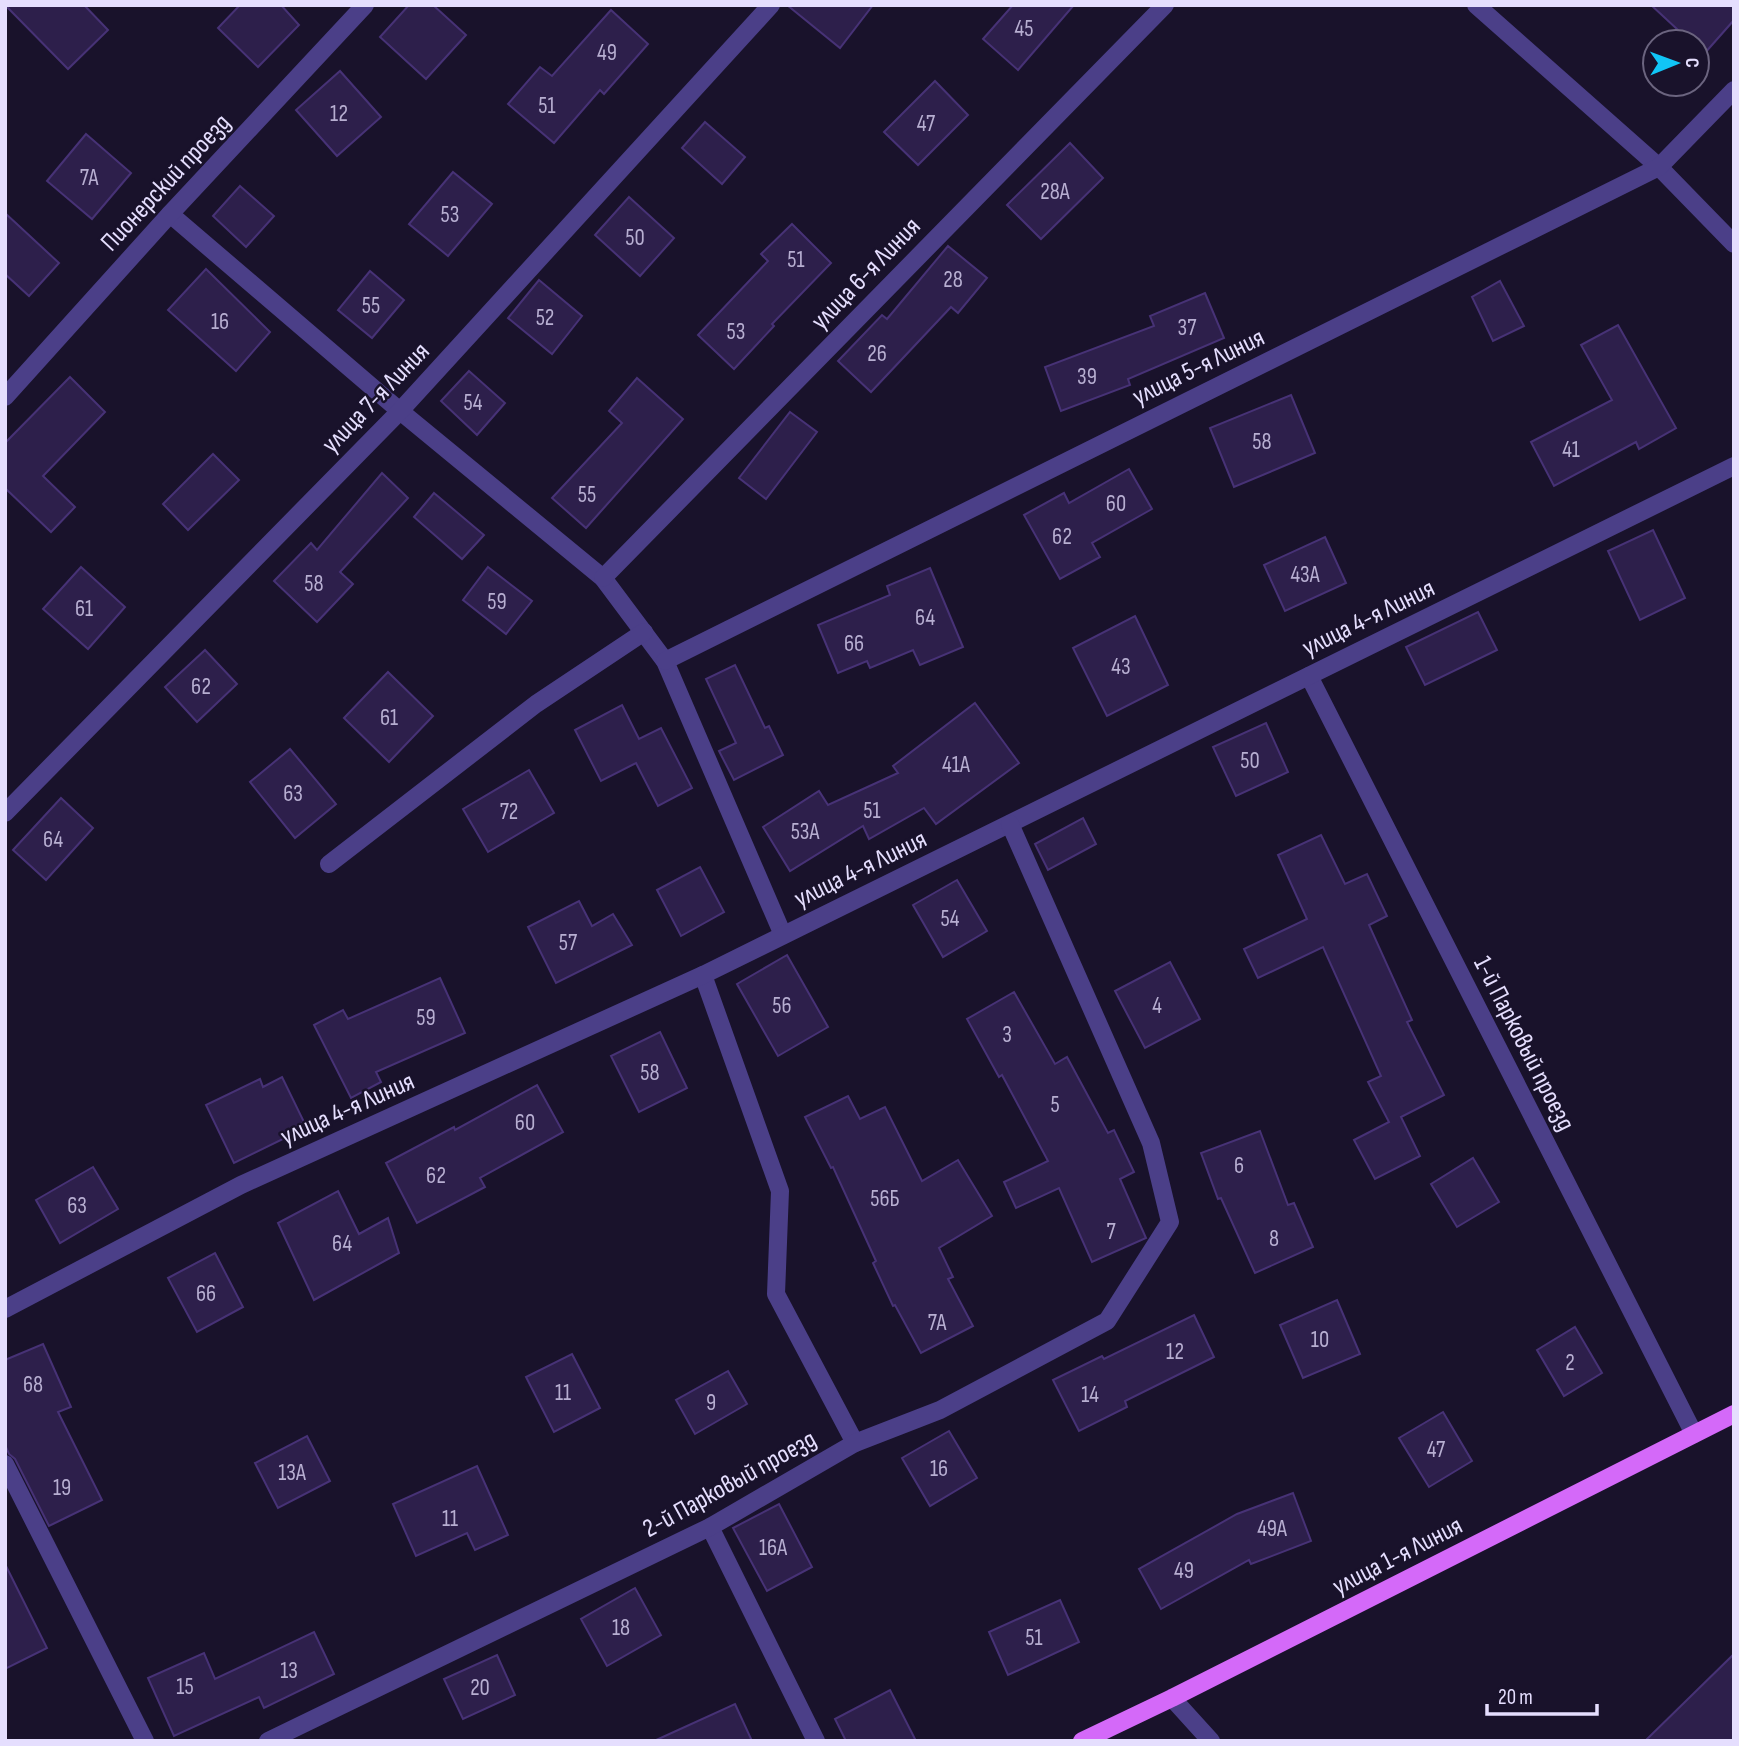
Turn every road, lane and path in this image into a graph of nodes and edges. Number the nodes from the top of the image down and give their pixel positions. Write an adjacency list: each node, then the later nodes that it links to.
1 (365, 5): 7 (street, Пионерский проезд)
2 (771, 5): 10 (street, улица 7-я Линия)
3 (1165, 5): 12 (street, улица 6-я Линия)
4 (1476, 5): 6 (street)
5 (1734, 90): 6 (street, улица 5-я Линия)
6 (1659, 167): 8 (street); 14 (street, улица 5-я Линия)
7 (170, 214): 9 (street, Пионерский проезд); 10 (street)
8 (1734, 244)
9 (5, 397)
10 (400, 411): 12 (street); 16 (street, улица 7-я Линия)
11 (1734, 466): 15 (street, улица 4-я Линия)
12 (603, 578): 13 (street)
13 (644, 632): 14 (street); 18 (street)
14 (665, 661): 19 (street)
15 (1309, 676): 17 (street, улица 4-я Линия); 23 (street, 1-й Парковый проезд)
16 (5, 813)
17 (1010, 824): 19 (street, улица 4-я Линия); 24 (street, 2-й Парковый проезд)
18 (330, 864)
19 (783, 936): 20 (street, улица 4-я Линия)
20 (703, 975): 21 (street, улица 4-я Линия); 24 (street)
21 (5, 1309)
22 (1734, 1414): 23 (main road, улица 1-я Линия)
23 (1694, 1434): 27 (main road, улица 1-я Линия)
24 (855, 1443): 26 (street, 2-й Парковый проезд)
25 (5, 1464): 28 (street)
26 (710, 1527): 29 (street, 2-й Парковый проезд); 30 (street)
27 (1172, 1698): 31 (main road, улица 1-я Линия); 32 (street)
28 (145, 1741)
29 (268, 1741)
30 (816, 1741)
31 (1082, 1741)
32 (1211, 1741)

